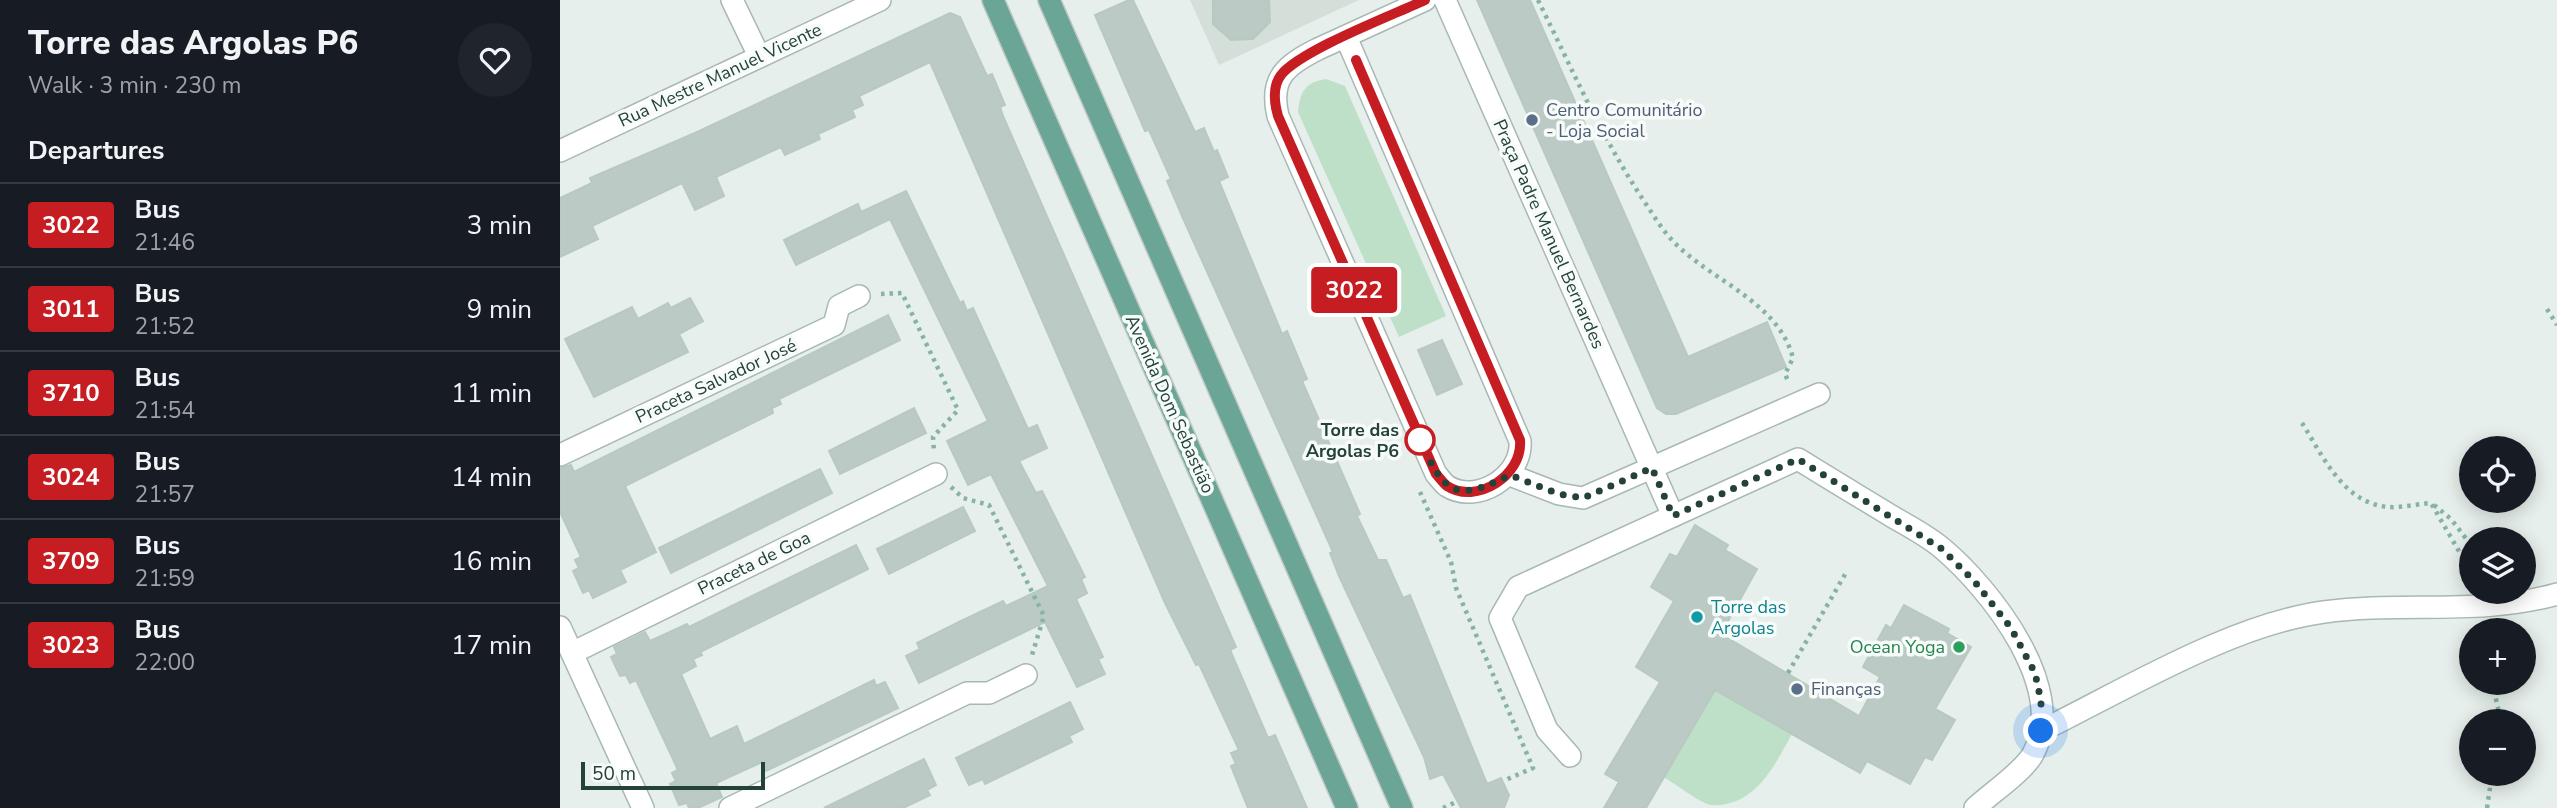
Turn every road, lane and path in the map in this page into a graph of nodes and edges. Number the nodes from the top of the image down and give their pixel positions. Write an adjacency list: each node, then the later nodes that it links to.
1 (732, 0): 9 (street)
2 (880, 0): 9 (street, Rua Mestre Manuel Vicente)
3 (993, 0): 37 (main road, Avenida Dom Sebastião)
4 (1049, 0): 38 (main road)
5 (1425, 0): 8 (street)
6 (1445, 0): 18 (street, Praça Padre Manuel Bernardes)
7 (1538, 0): 15 (path)
8 (1346, 37): 20 (street); 20 (street)
9 (759, 56): 10 (street, Rua Mestre Manuel Vicente)
10 (560, 151)
11 (859, 296): 17 (street, Praceta Salvador José); 19 (path)
12 (2547, 309): 13 (path)
13 (2557, 325)
14 (1819, 394): 15 (street)
15 (1798, 403): 18 (street)
16 (2302, 423): 21 (path)
17 (560, 455)
18 (1652, 468): 20 (street); 22 (street, Praça Padre Manuel Bernardes)
19 (936, 474): 28 (street, Praceta de Goa); 30 (path)
20 (1510, 475)
21 (2431, 503): 23 (path); 24 (path)
22 (1673, 516): 31 (street); 32 (street)
23 (2459, 529)
24 (2459, 551)
25 (1847, 571): 29 (path)
26 (2557, 594): 31 (street)
27 (560, 627): 28 (street)
28 (572, 653): 35 (street)
29 (1788, 673)
30 (1026, 675): 36 (street)
31 (2041, 731): 40 (street)
32 (1570, 756)
33 (2490, 786): 41 (path)
34 (1455, 804): 39 (path)
35 (643, 808)
36 (730, 808)
37 (1347, 808)
38 (1402, 808)
39 (1443, 808)
40 (1975, 808)
41 (2487, 808)

